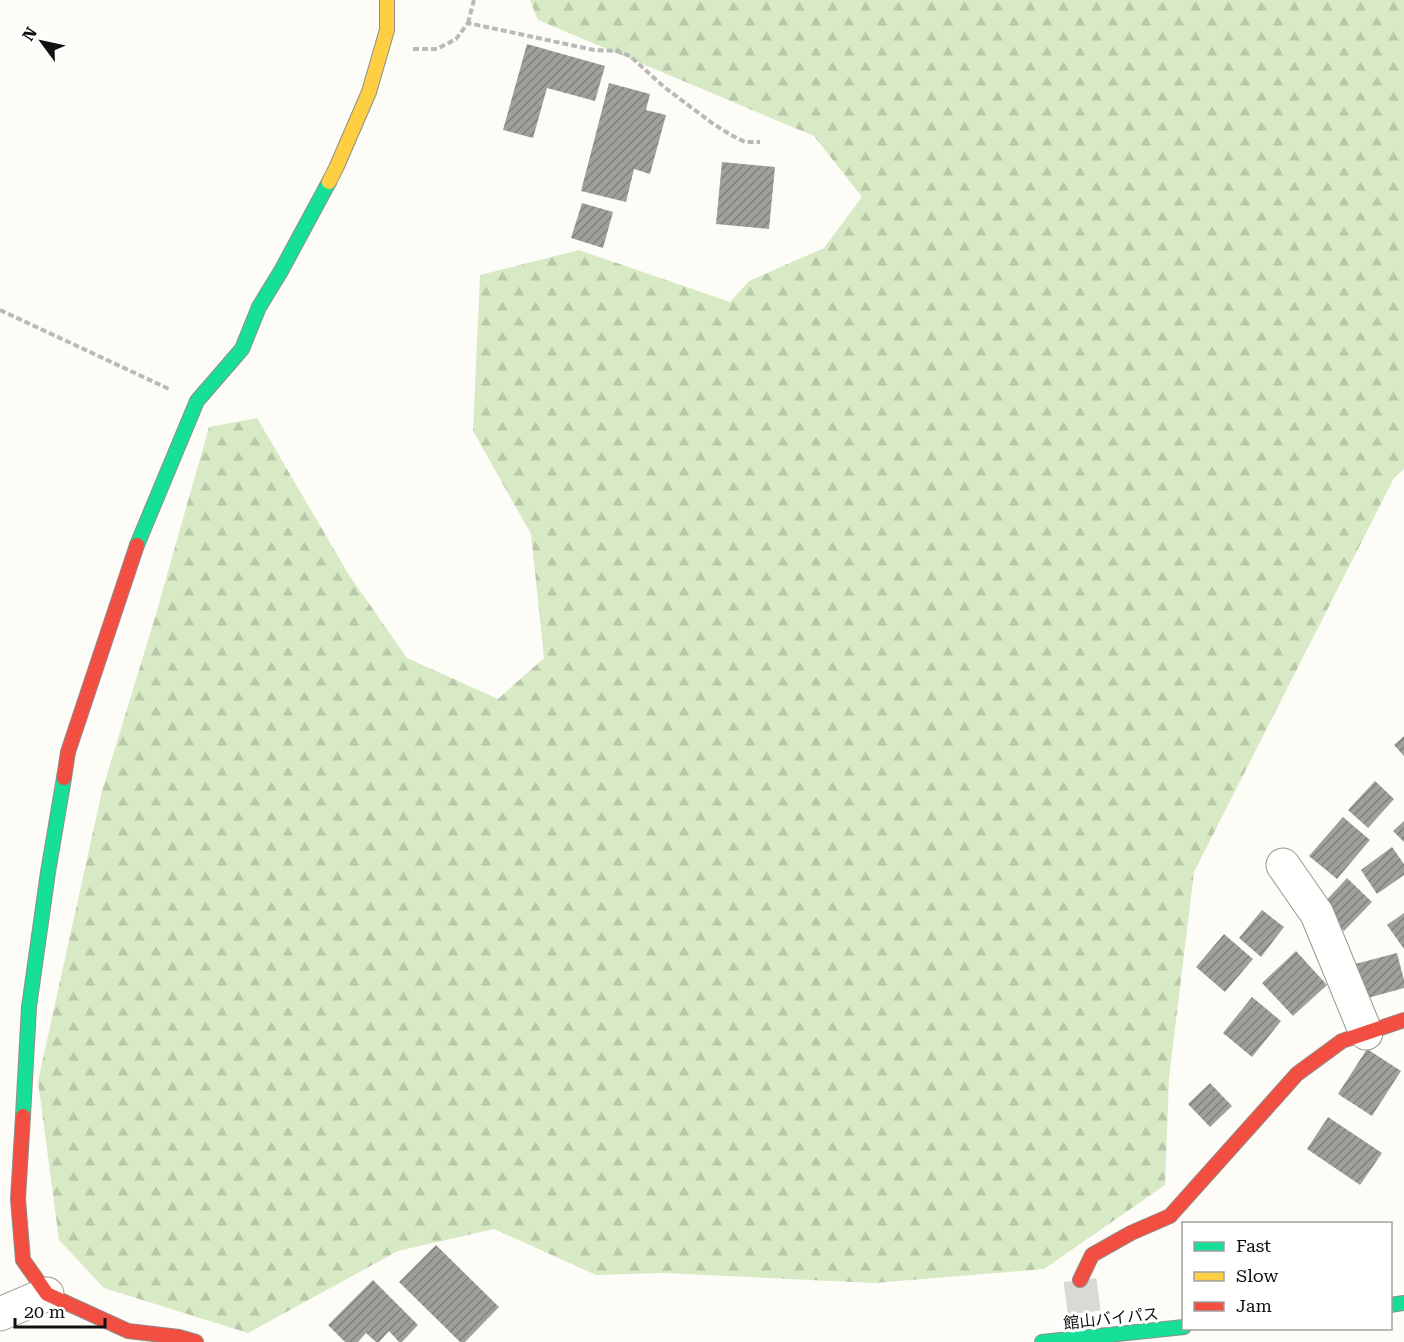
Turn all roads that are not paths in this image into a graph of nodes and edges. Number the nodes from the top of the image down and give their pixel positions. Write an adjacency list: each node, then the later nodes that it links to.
1 (387, 0): 6 (main road)
2 (1283, 865): 4 (street)
3 (1404, 1020): 4 (main road)
4 (1366, 1033): 5 (main road)
5 (1080, 1280)
6 (47, 1294): 7 (street); 9 (main road)
7 (0, 1314)
8 (1182, 1327): 10 (main road, 館山バイパス)
9 (196, 1342)
10 (1042, 1342)

